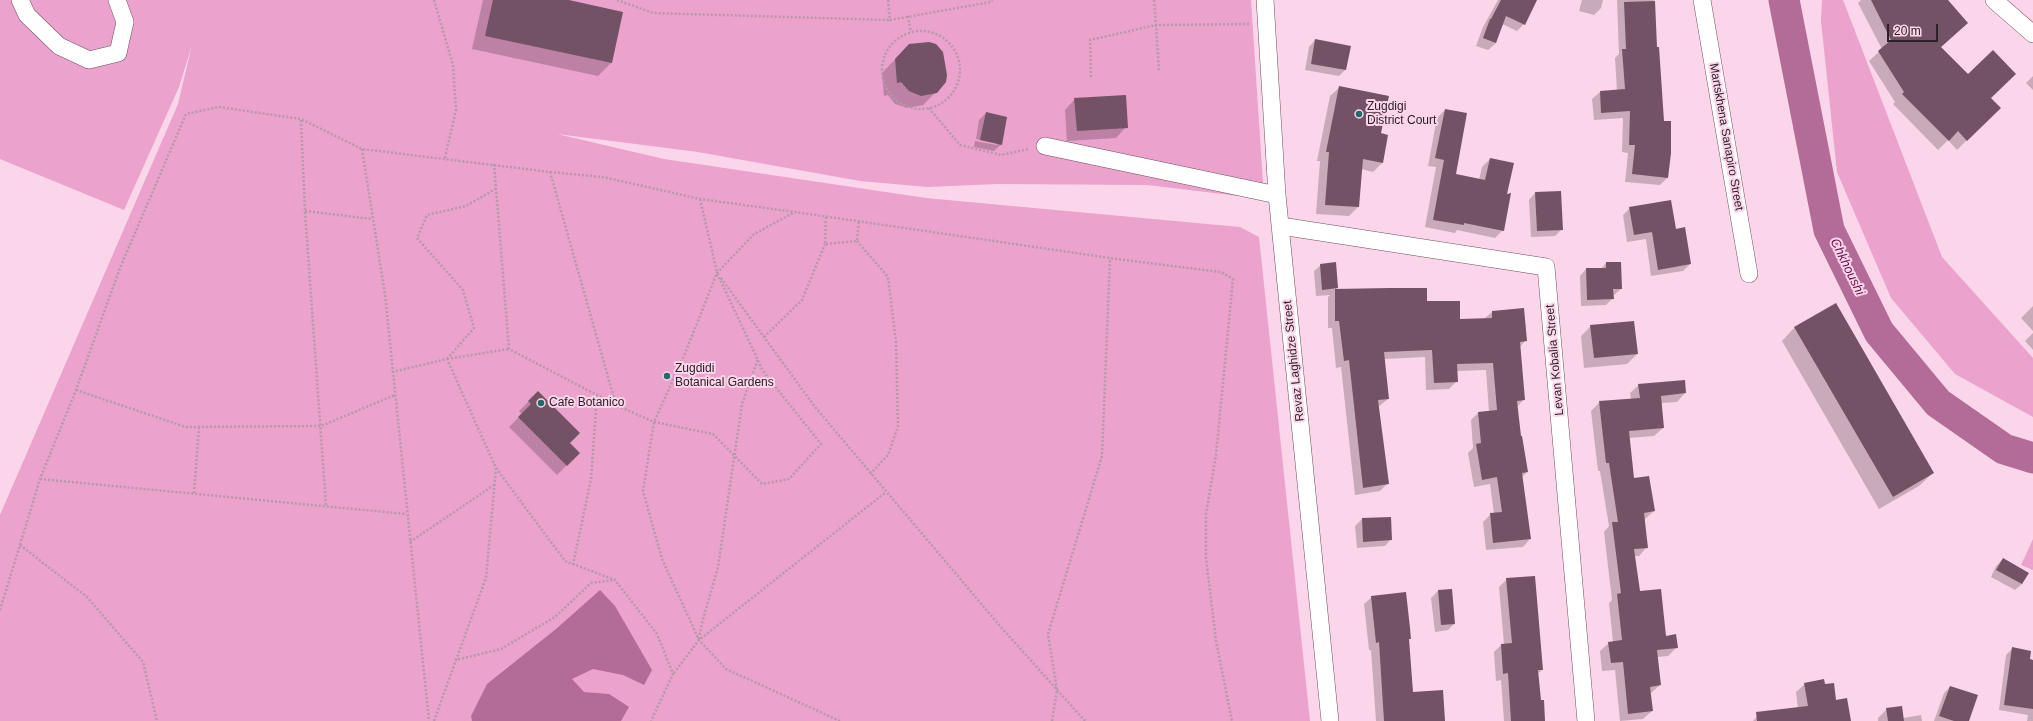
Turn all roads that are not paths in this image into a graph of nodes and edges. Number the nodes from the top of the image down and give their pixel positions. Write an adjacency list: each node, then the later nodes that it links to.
1 (20, 0): 2 (street)
2 (117, 0)
3 (1265, 0): 8 (street, Revaz Laghidze Street)
4 (1702, 0): 10 (street, Martskhena Sanapiro Street)
5 (1994, 0): 6 (street)
6 (2033, 34)
7 (1045, 146): 8 (street)
8 (1277, 195): 9 (street, Revaz Laghidze Street)
9 (1281, 226): 11 (street, Revaz Laghidze Street); 12 (street, Levan Kobalia Street)
10 (1749, 274)
11 (1330, 721)
12 (1586, 721)

